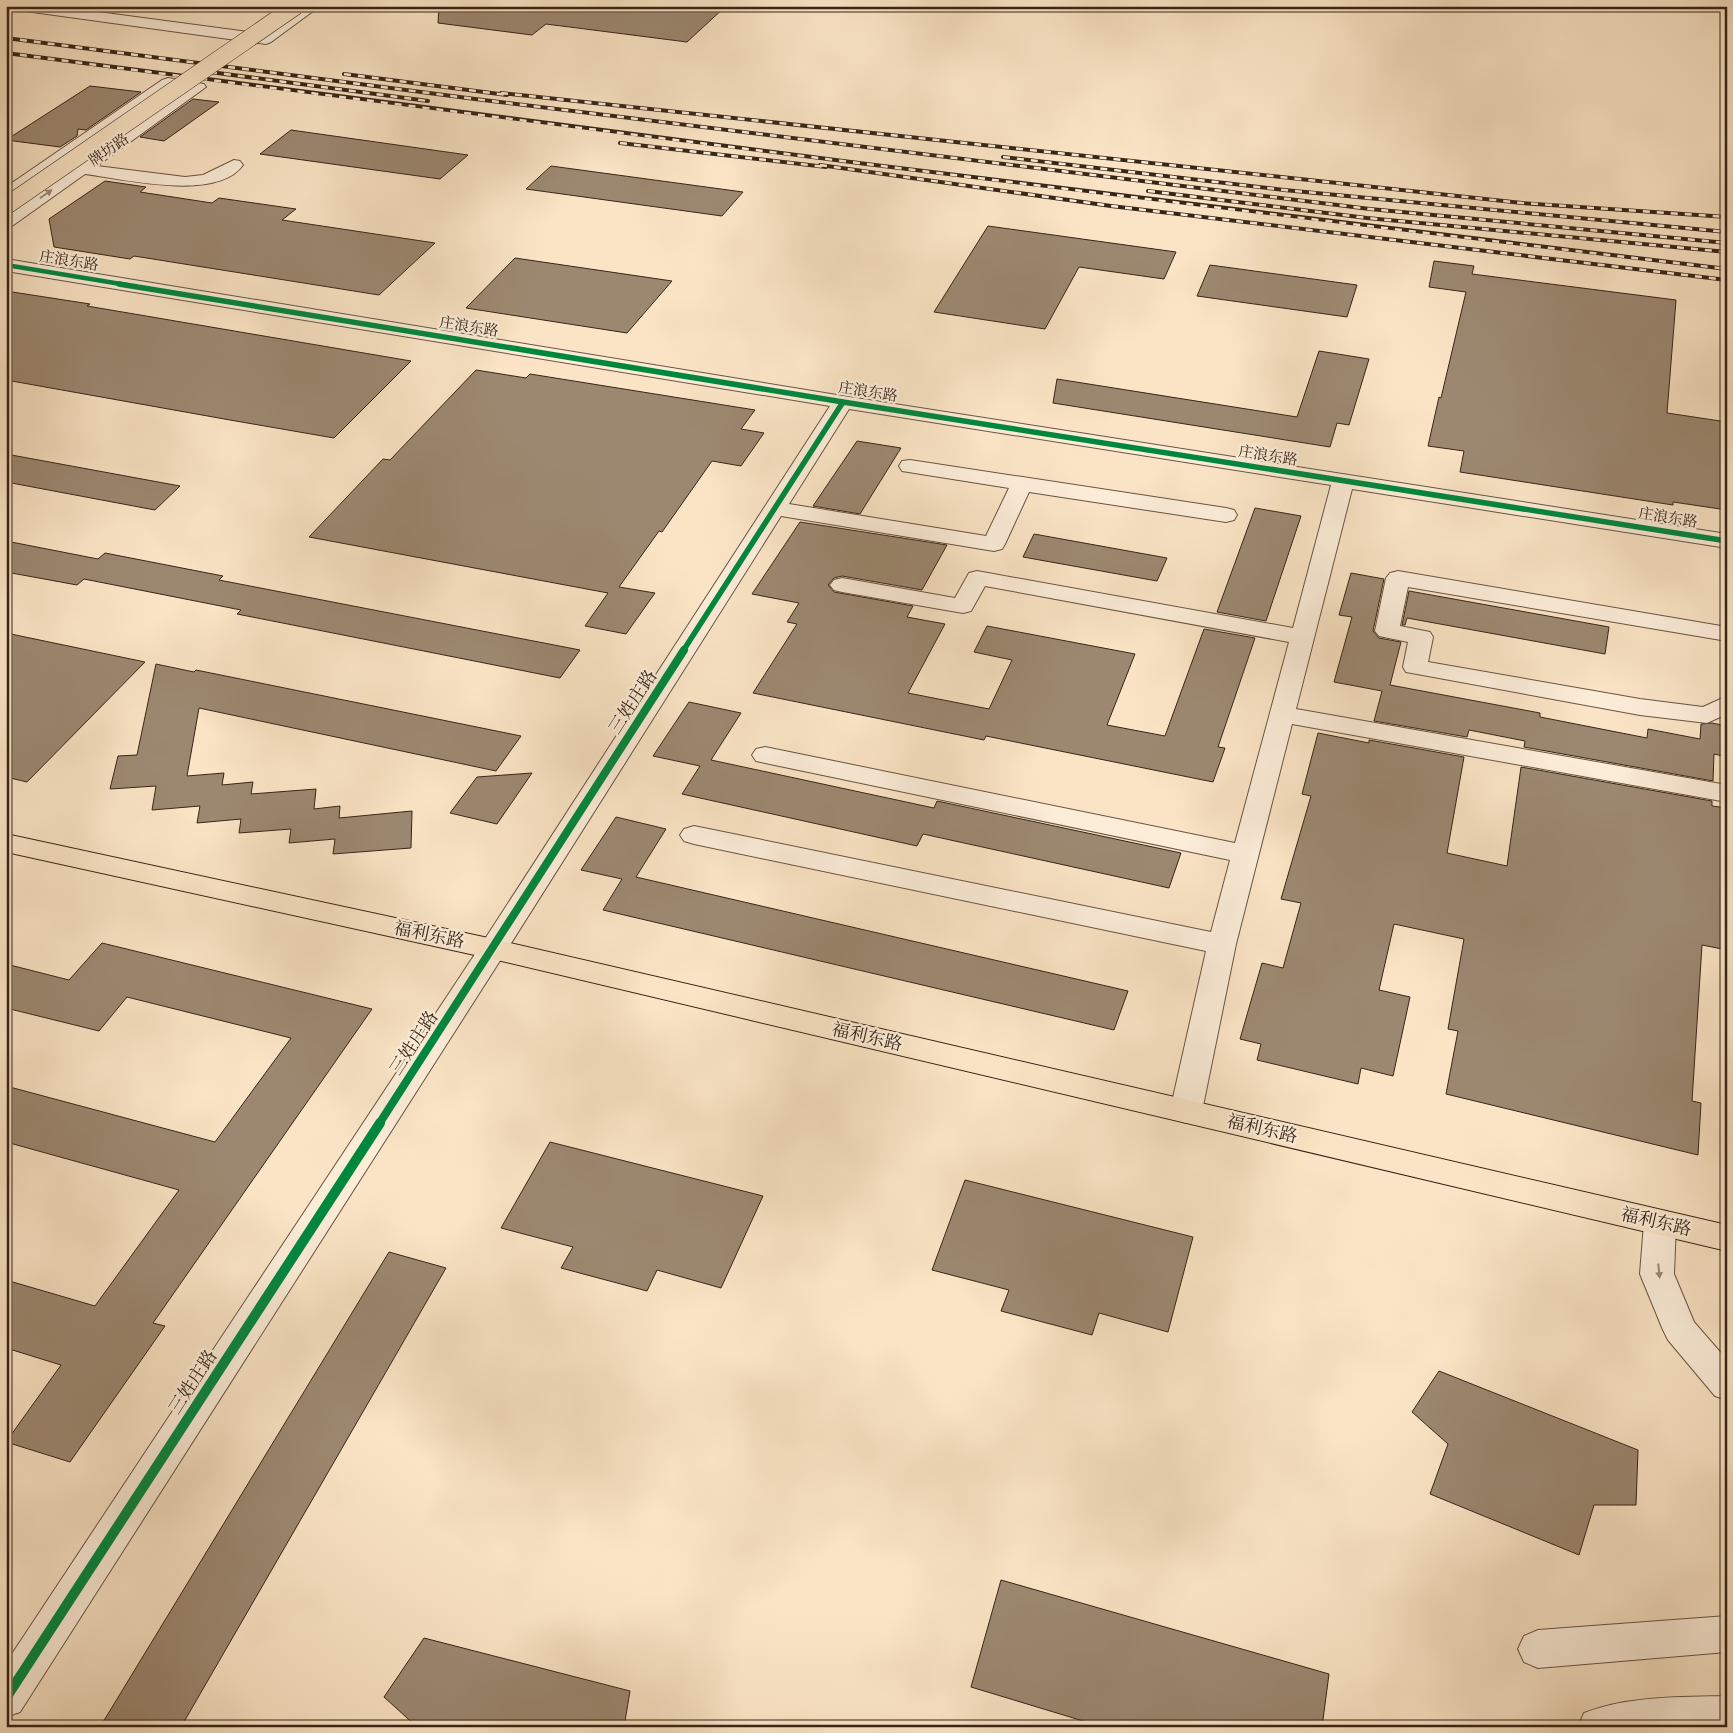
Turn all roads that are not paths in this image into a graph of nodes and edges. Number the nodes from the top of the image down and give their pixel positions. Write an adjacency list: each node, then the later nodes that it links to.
1 (18, 6): 6 (street)
2 (284, 6): 6 (street)
3 (296, 6): 6 (street); 7 (main road, 牌坊路, bridge)
4 (313, 6): 6 (street)
5 (212, 17): 6 (street)
6 (251, 32)
7 (184, 83): 9 (street, 牌坊路); 10 (street, 牌坊路); 11 (street)
8 (234, 165): 9 (street)
9 (83, 169): 12 (street, 牌坊路, one-way to 9)
10 (6, 195)
11 (6, 205)
12 (6, 222)
13 (6, 265): 14 (street, 庄浪东路)
14 (843, 402): 16 (street, 庄浪东路); 18 (street, 三姓庄路)
15 (910, 466): 17 (street)
16 (1343, 481): 20 (street, 庄浪东路); 25 (street)
17 (1022, 484): 19 (street); 21 (street)
18 (775, 508): 21 (street); 34 (street, 三姓庄路)
19 (1226, 515)
20 (1727, 541)
21 (994, 544): 22 (street)
22 (977, 578): 23 (street); 25 (street)
23 (842, 585)
24 (1727, 634): 26 (street)
25 (1303, 637): 27 (street)
26 (1727, 704)
27 (1282, 714): 29 (street); 32 (street)
28 (765, 755): 32 (street)
29 (1727, 794)
30 (694, 835): 33 (street)
31 (6, 843): 34 (main road, 福利东路)
32 (1246, 854): 33 (street)
33 (1222, 944): 35 (street)
34 (493, 949): 35 (main road, 福利东路); 41 (street, 三姓庄路)
35 (1186, 1111): 36 (main road, 福利东路)
36 (1660, 1223): 37 (main road, 福利东路); 38 (street, one-way to 38)
37 (1727, 1238)
38 (1727, 1386)
39 (1727, 1634): 40 (street)
40 (1538, 1649)
41 (6, 1698)
42 (1727, 1716): 43 (street)
43 (1598, 1727)

